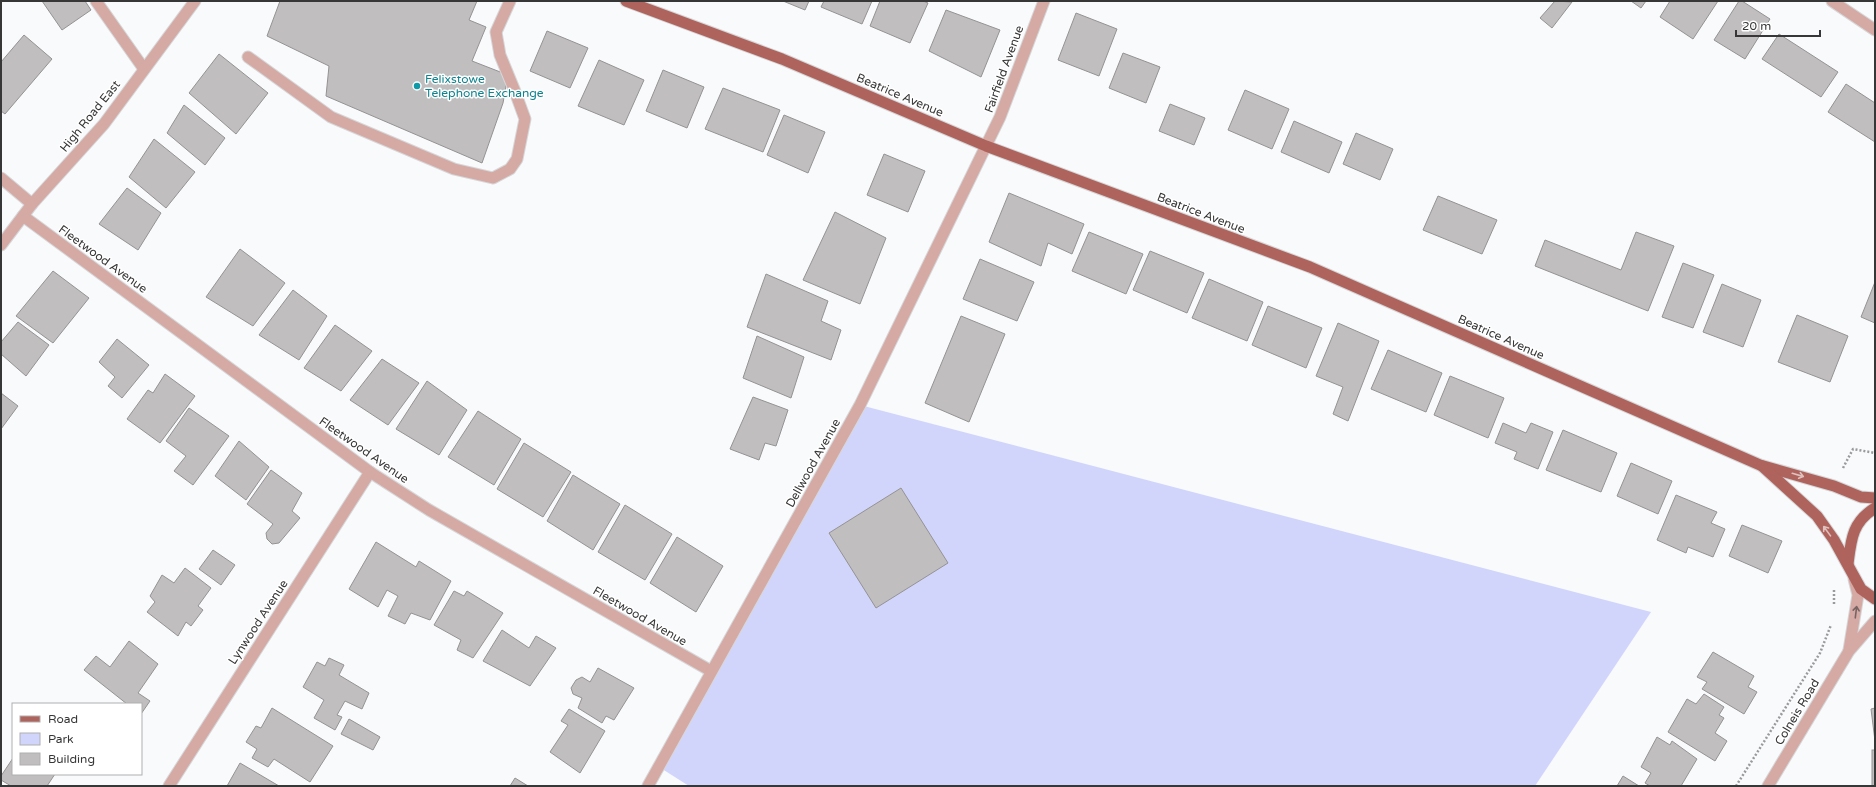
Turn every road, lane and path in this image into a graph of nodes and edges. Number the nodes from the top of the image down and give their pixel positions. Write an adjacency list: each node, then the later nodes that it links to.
1 (96, 1): 9 (street)
2 (195, 1): 9 (street, High Road East)
3 (510, 1): 8 (street)
4 (626, 1): 10 (main road, Beatrice Avenue)
5 (1044, 1): 10 (street, Fairfield Avenue)
6 (1832, 1): 7 (street)
7 (1875, 30)
8 (248, 57)
9 (144, 69): 12 (street, High Road East)
10 (986, 146): 16 (main road, Beatrice Avenue); 29 (street, Dellwood Avenue)
11 (1, 178): 12 (street)
12 (32, 204): 13 (street, High Road East)
13 (23, 216): 14 (street, High Road East); 17 (street, Fleetwood Avenue)
14 (1, 245)
15 (1875, 453): 18 (path)
16 (1760, 465): 18 (main road, Beatrice Avenue, one-way to 18); 21 (main road, Beatrice Avenue, one-way to 16)
17 (370, 472): 29 (street, Fleetwood Avenue); 30 (street, Lynwood Avenue)
18 (1834, 486): 19 (main road, Beatrice Avenue)
19 (1875, 498)
20 (1875, 508): 21 (main road)
21 (1848, 564): 22 (main road, Beatrice Avenue)
22 (1853, 574): 24 (main road, Beatrice Avenue); 28 (street, Colneis Road, one-way to 22)
23 (1834, 589): 25 (path)
24 (1875, 599)
25 (1833, 612)
26 (1832, 620): 32 (path)
27 (1875, 621): 28 (street, Colneis Road)
28 (1849, 651): 33 (street, Colneis Road)
29 (711, 671): 31 (street, Dellwood Avenue)
30 (169, 786)
31 (648, 786)
32 (1736, 786)
33 (1768, 786)

